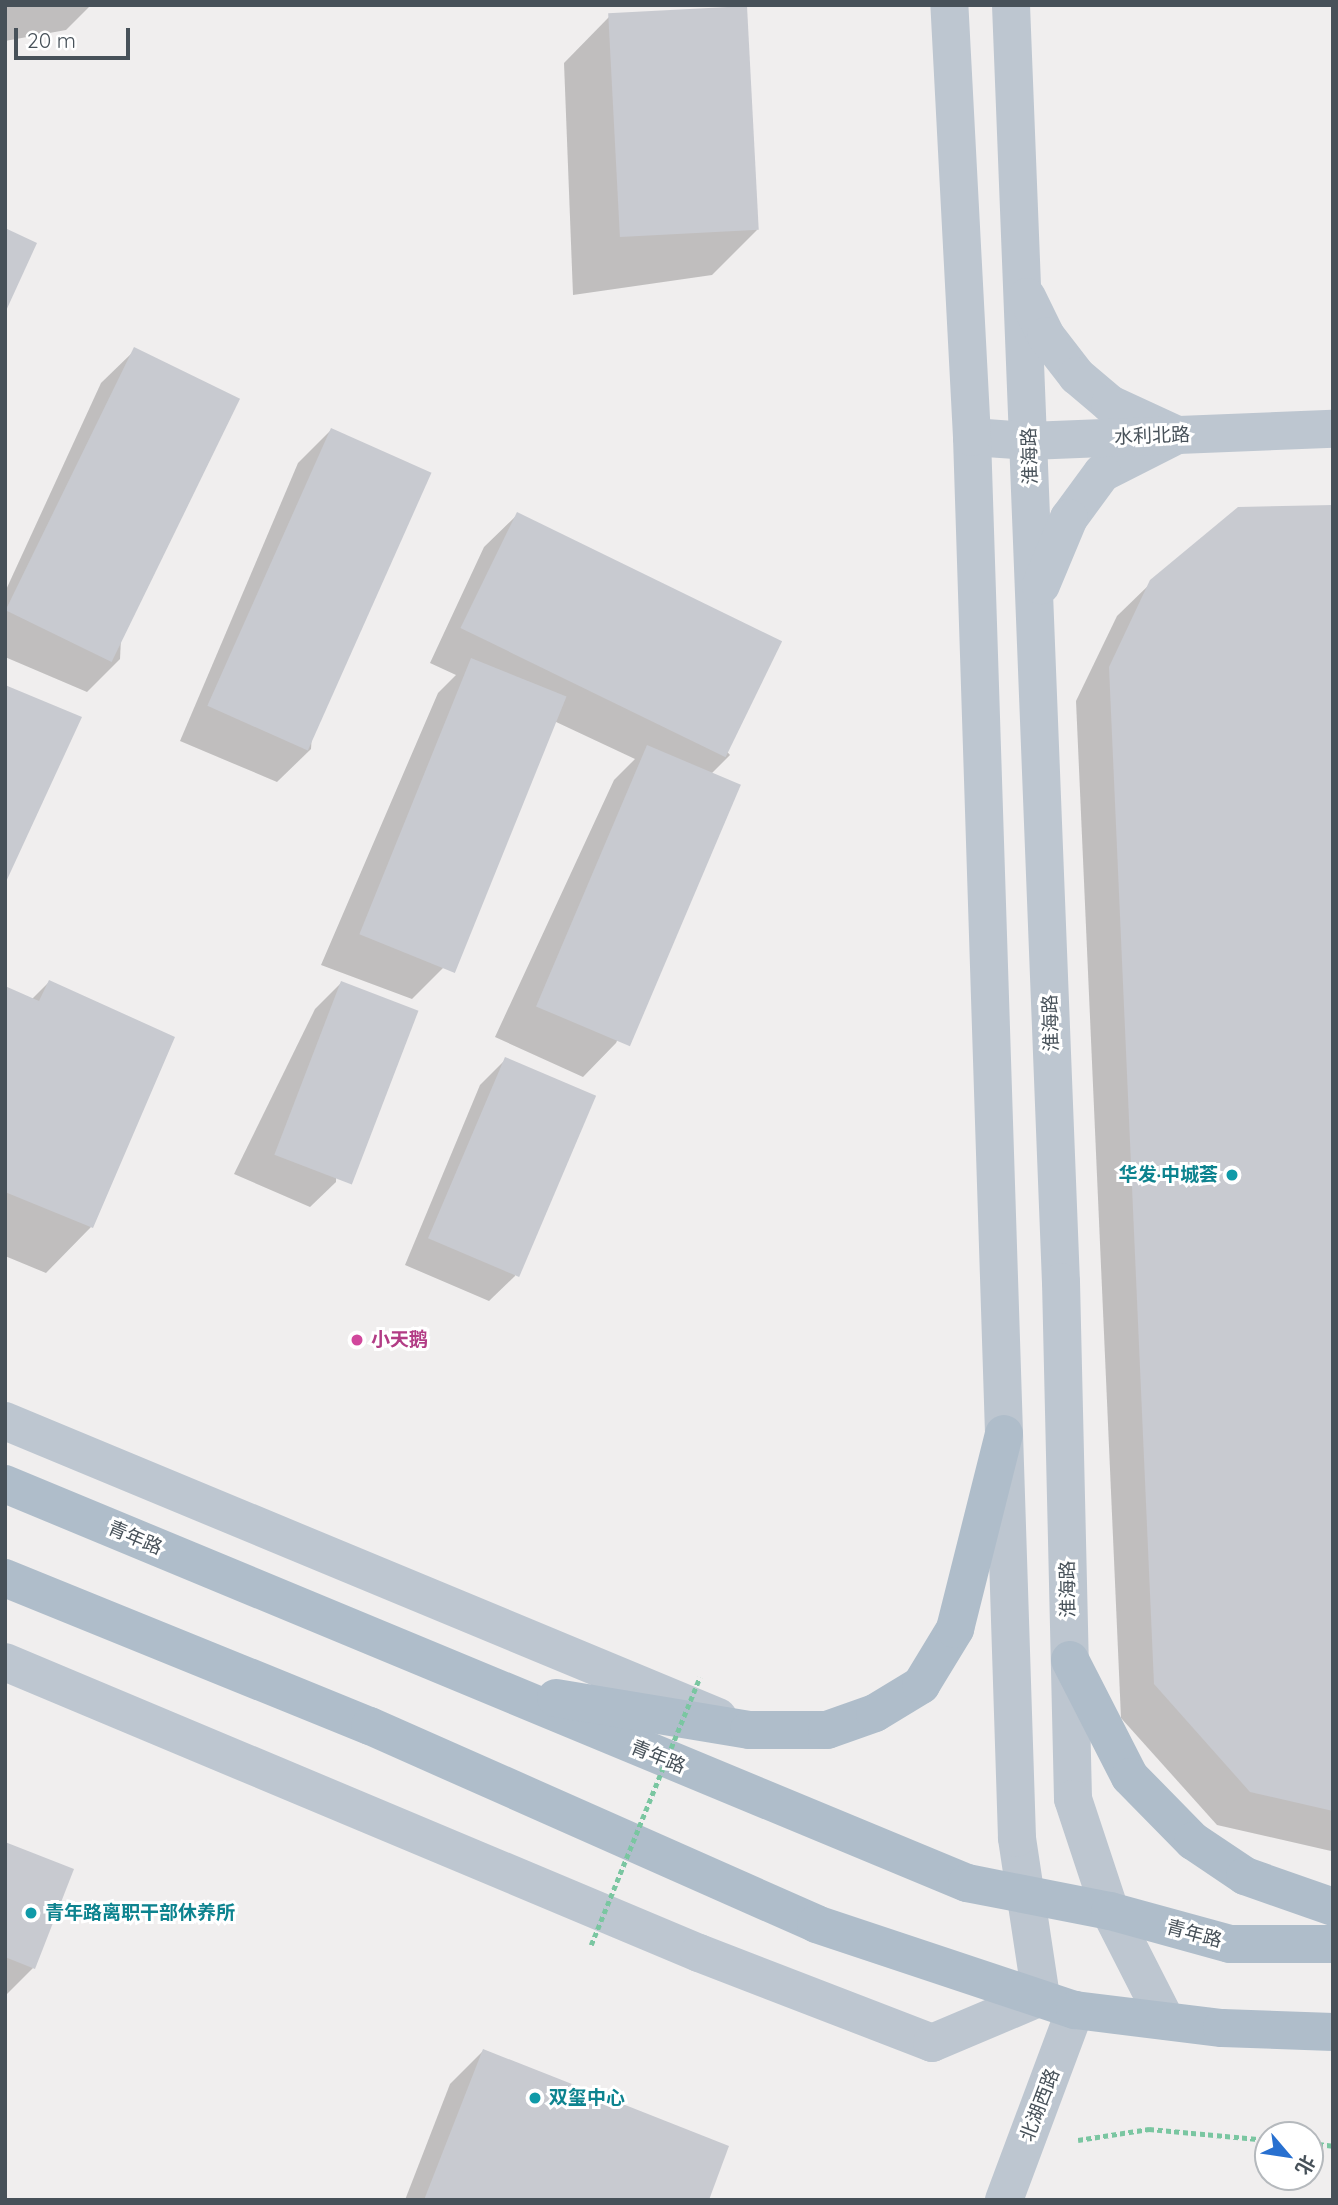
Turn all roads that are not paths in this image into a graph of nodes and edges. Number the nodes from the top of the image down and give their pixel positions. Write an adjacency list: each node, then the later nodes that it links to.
1 (949, 5): 6 (main road)
2 (1011, 5): 3 (main road, 淮海路)
3 (1023, 287): 5 (main road); 7 (main road, 淮海路)
4 (1333, 429): 5 (main road, 水利北路)
5 (1177, 435): 7 (main road, 水利北路); 8 (main road)
6 (972, 437): 7 (main road, 水利北路); 10 (main road)
7 (1029, 441): 8 (main road, 淮海路)
8 (1036, 604): 13 (main road, 淮海路)
9 (5, 1421): 16 (main road)
10 (1004, 1434): 16 (main road); 17 (main road)
11 (5, 1484): 15 (main road, 青年路)
12 (5, 1578): 21 (main road)
13 (1070, 1660): 18 (main road); 19 (main road, 淮海路)
14 (5, 1662): 21 (main road)
15 (492, 1687): 16 (main road); 17 (main road, 青年路)
16 (749, 1730)
17 (1025, 1895): 19 (main road, 青年路); 21 (main road)
18 (1333, 1907)
19 (1110, 1911): 20 (main road, 青年路); 22 (main road, 淮海路)
20 (1333, 1944)
21 (1058, 2004): 22 (main road); 24 (main road, 北湖西路)
22 (1166, 2021): 23 (main road)
23 (1333, 2032)
24 (1004, 2200)

